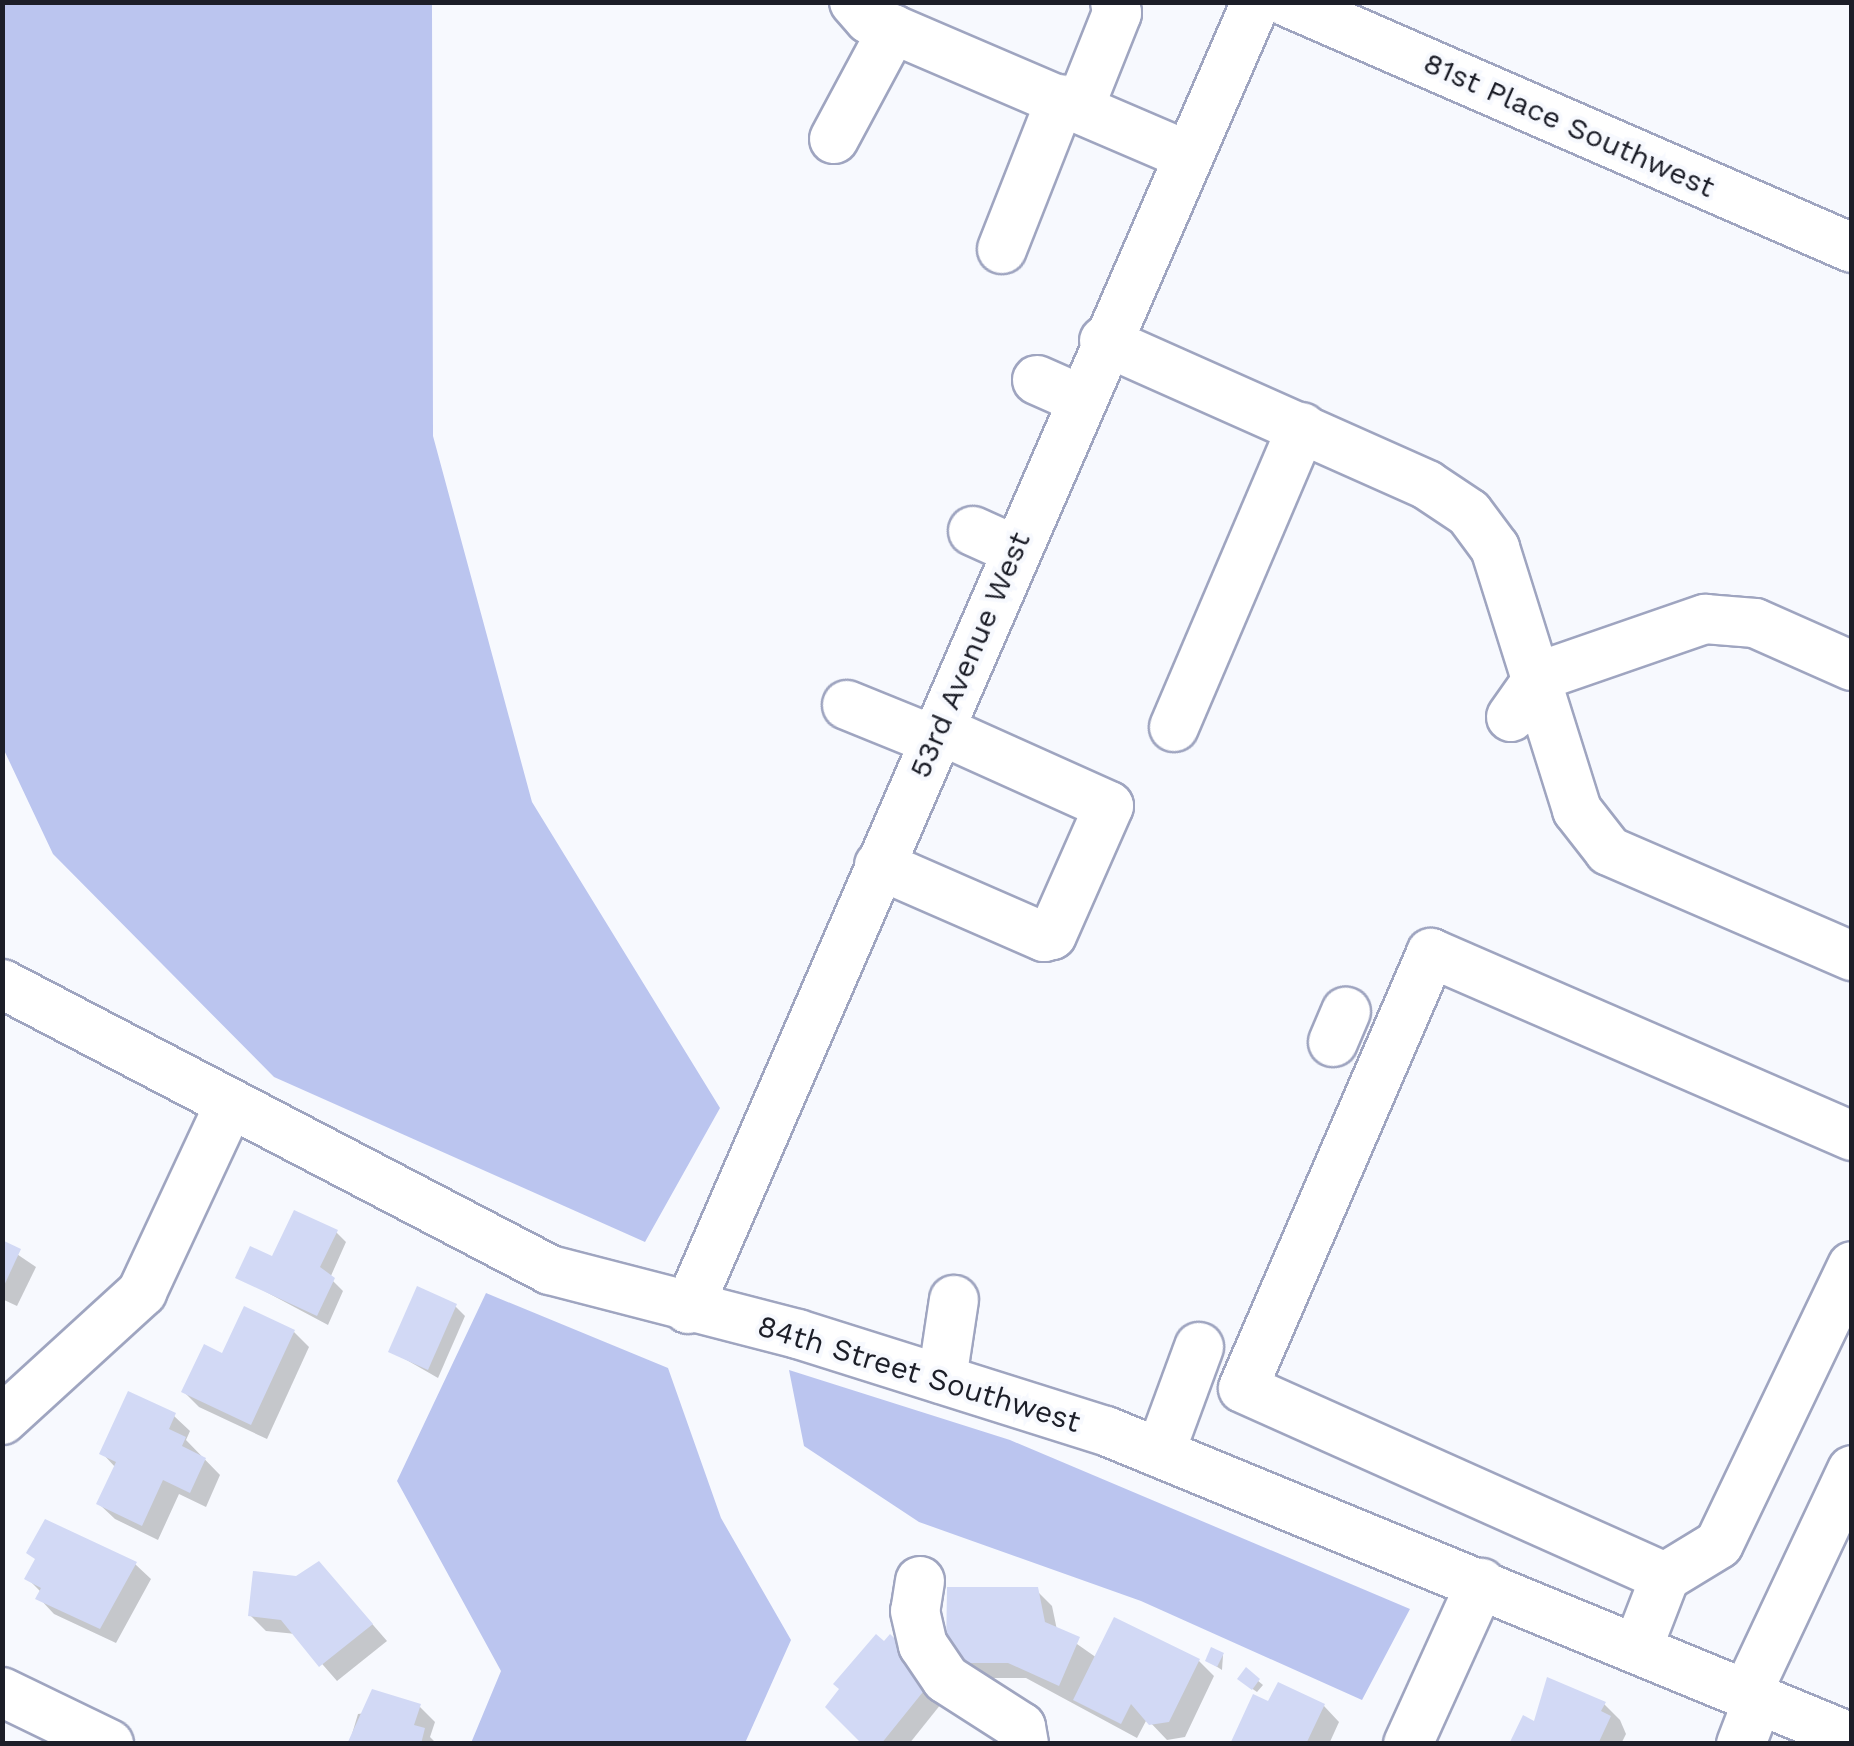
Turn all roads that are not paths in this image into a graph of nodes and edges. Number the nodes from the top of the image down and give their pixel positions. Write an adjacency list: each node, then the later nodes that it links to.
1 (854, 2): 5 (street)
2 (1115, 2): 6 (street)
3 (1256, 2): 8 (street, 53rd Avenue West)
4 (1287, 2): 9 (street, 81st Place Southwest)
5 (893, 29): 6 (street); 7 (street)
6 (1071, 102): 8 (street); 10 (street)
7 (834, 139)
8 (1188, 156): 11 (street, 53rd Avenue West)
9 (1852, 248)
10 (1002, 249)
11 (1104, 341): 12 (street); 18 (street, 53rd Avenue West)
12 (1302, 428): 14 (street); 17 (street)
13 (1852, 666): 14 (street)
14 (1540, 676): 16 (street); 20 (street)
15 (847, 704): 18 (street)
16 (1511, 717)
17 (1174, 726)
18 (935, 734): 19 (street, 53rd Avenue West); 19 (street)
19 (879, 865): 26 (street, 53rd Avenue West)
20 (1852, 956)
21 (2, 984): 22 (street, 84th Street Southwest)
22 (230, 1102): 26 (street, 84th Street Southwest); 29 (street)
23 (1852, 1136): 32 (street)
24 (1852, 1266): 32 (street)
25 (954, 1300): 28 (street)
26 (688, 1309): 28 (street, 84th Street Southwest)
27 (1199, 1347): 30 (street)
28 (942, 1379): 30 (street, 84th Street Southwest)
29 (2, 1420)
30 (1160, 1453): 34 (street, 84th Street Southwest)
31 (1852, 1470): 37 (street)
32 (1665, 1578): 35 (street)
33 (920, 1581): 40 (street)
34 (1481, 1583): 35 (street, 84th Street Southwest); 41 (street)
35 (1638, 1647): 37 (street, 84th Street Southwest)
36 (2, 1692): 39 (street)
37 (1754, 1694): 38 (street, 84th Street Southwest); 42 (street)
38 (1852, 1738)
39 (109, 1744)
40 (1024, 1744)
41 (1408, 1744)
42 (1741, 1744)

